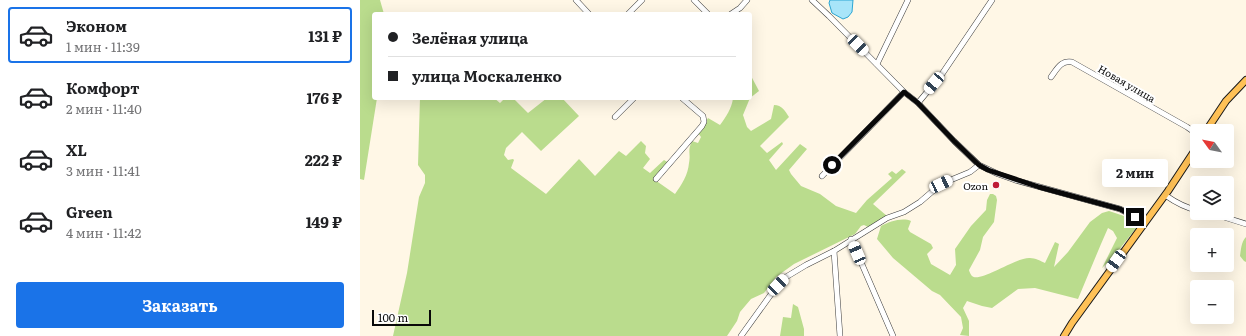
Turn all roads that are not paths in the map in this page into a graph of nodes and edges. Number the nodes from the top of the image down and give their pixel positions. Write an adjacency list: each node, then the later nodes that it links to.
1 (576, 0): 8 (street)
2 (642, 0): 9 (street)
3 (694, 0): 10 (street)
4 (747, 0): 11 (street)
5 (812, 0): 12 (street)
6 (908, 0): 12 (street)
7 (992, 0): 18 (street)
8 (587, 12)
9 (630, 12)
10 (706, 12)
11 (734, 12)
12 (877, 64): 15 (street)
13 (1051, 77): 21 (street, Новая улица)
14 (1246, 80): 20 (main road)
15 (904, 92): 18 (street); 24 (street)
16 (632, 100): 19 (street)
17 (684, 100): 25 (street)
18 (918, 103): 23 (street)
19 (615, 118)
20 (1211, 124)
21 (1190, 129)
22 (1190, 158): 26 (main road)
23 (979, 165): 30 (street); 31 (street)
24 (822, 176)
25 (656, 179)
26 (1165, 195): 27 (street); 30 (main road)
27 (1190, 209)
28 (1233, 220): 29 (street)
29 (1246, 224)
30 (1142, 227): 36 (main road)
31 (851, 239): 32 (street); 35 (street)
32 (834, 251): 33 (street); 34 (street)
33 (741, 336)
34 (840, 336)
35 (893, 336)
36 (1064, 336)

